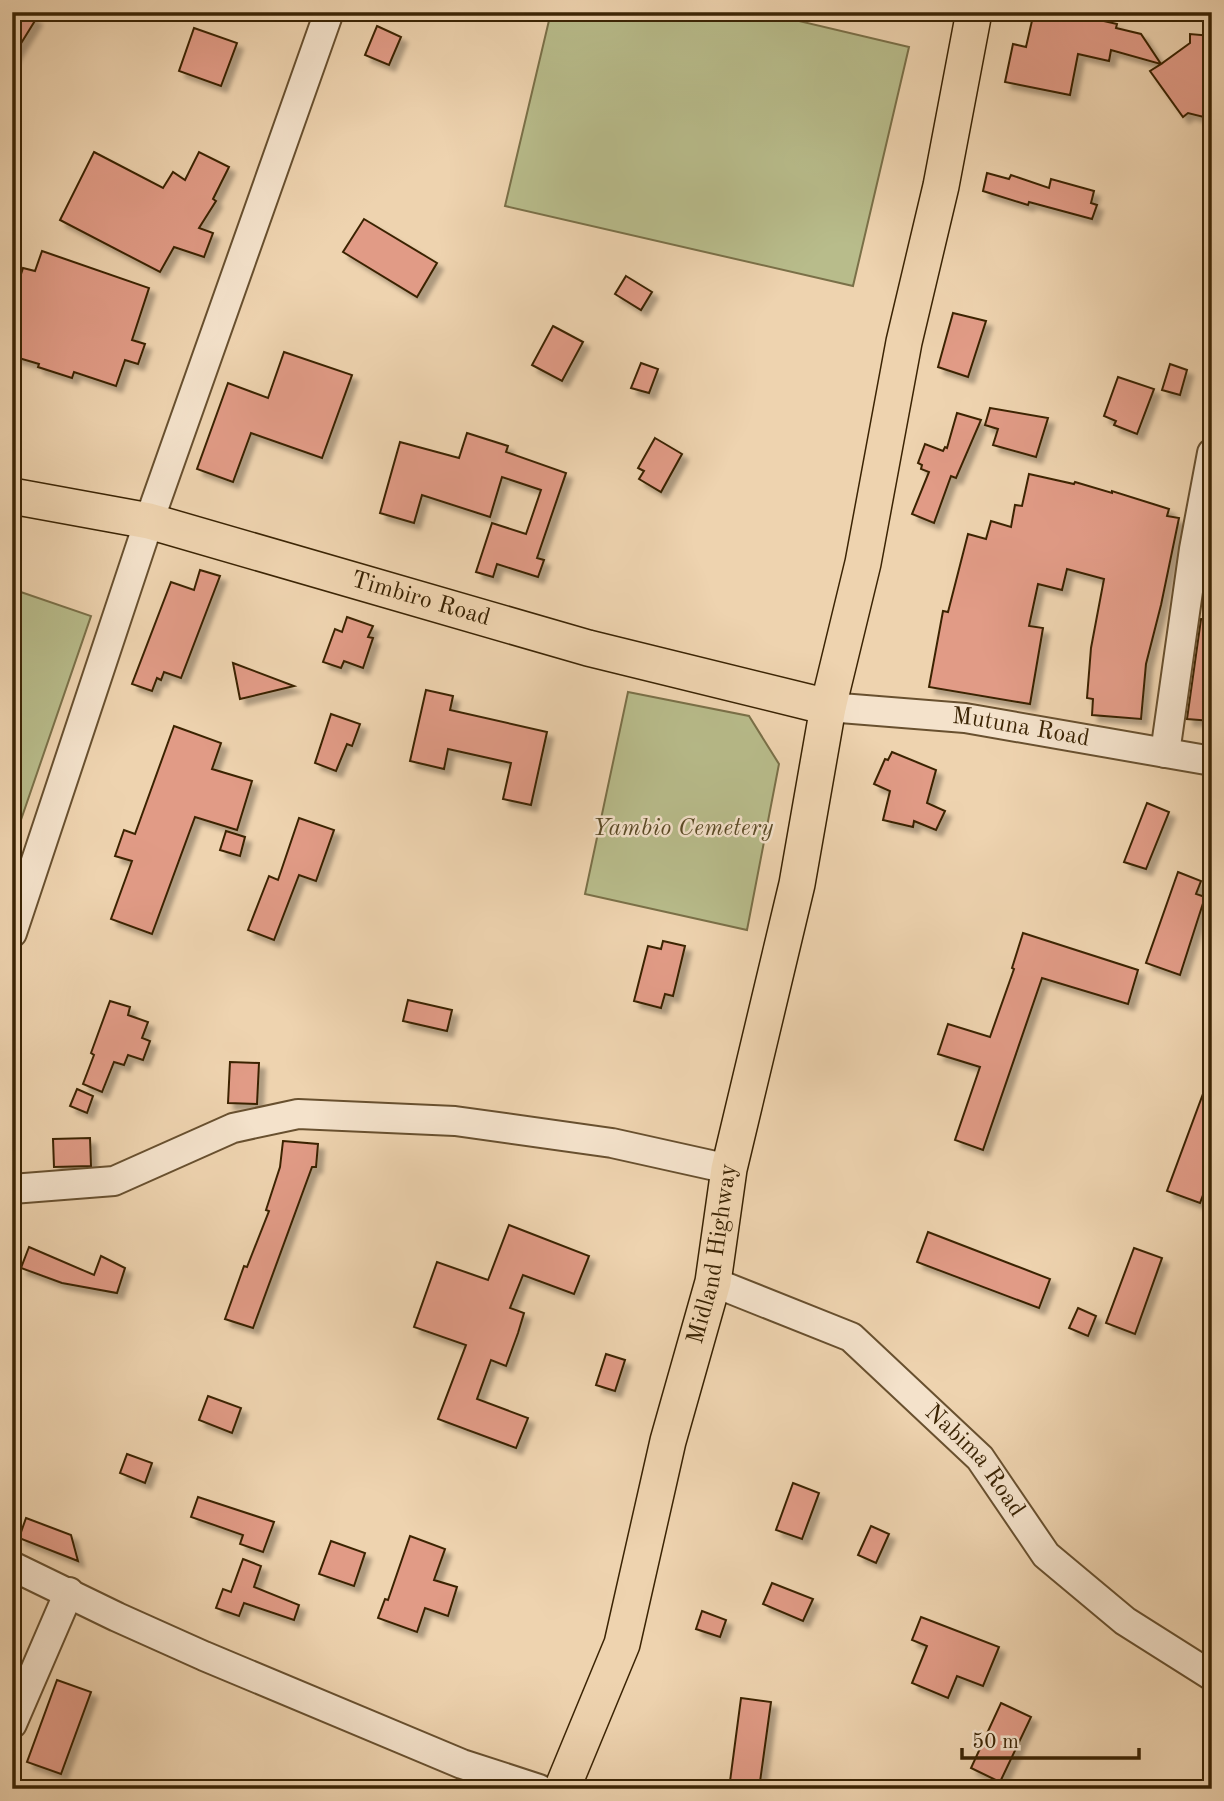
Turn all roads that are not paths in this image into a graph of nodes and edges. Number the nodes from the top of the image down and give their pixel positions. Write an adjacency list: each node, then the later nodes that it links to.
1 (329, 12): 5 (street)
2 (974, 12): 6 (main road, Midland Highway)
3 (1212, 453): 7 (street)
4 (12, 496): 5 (main road, Timbiro Road)
5 (149, 521): 6 (main road, Timbiro Road); 9 (street)
6 (828, 707): 7 (street, Mutuna Road); 10 (main road, Midland Highway)
7 (1166, 753): 8 (street, Mutuna Road)
8 (1212, 761)
9 (12, 933)
10 (729, 1169): 11 (street); 12 (main road, Midland Highway)
11 (12, 1189)
12 (713, 1282): 15 (street, Nabima Road); 18 (main road, Midland Highway)
13 (12, 1566): 14 (street)
14 (69, 1592): 16 (street); 17 (street)
15 (1212, 1676)
16 (12, 1724)
17 (539, 1789)
18 (562, 1789)

